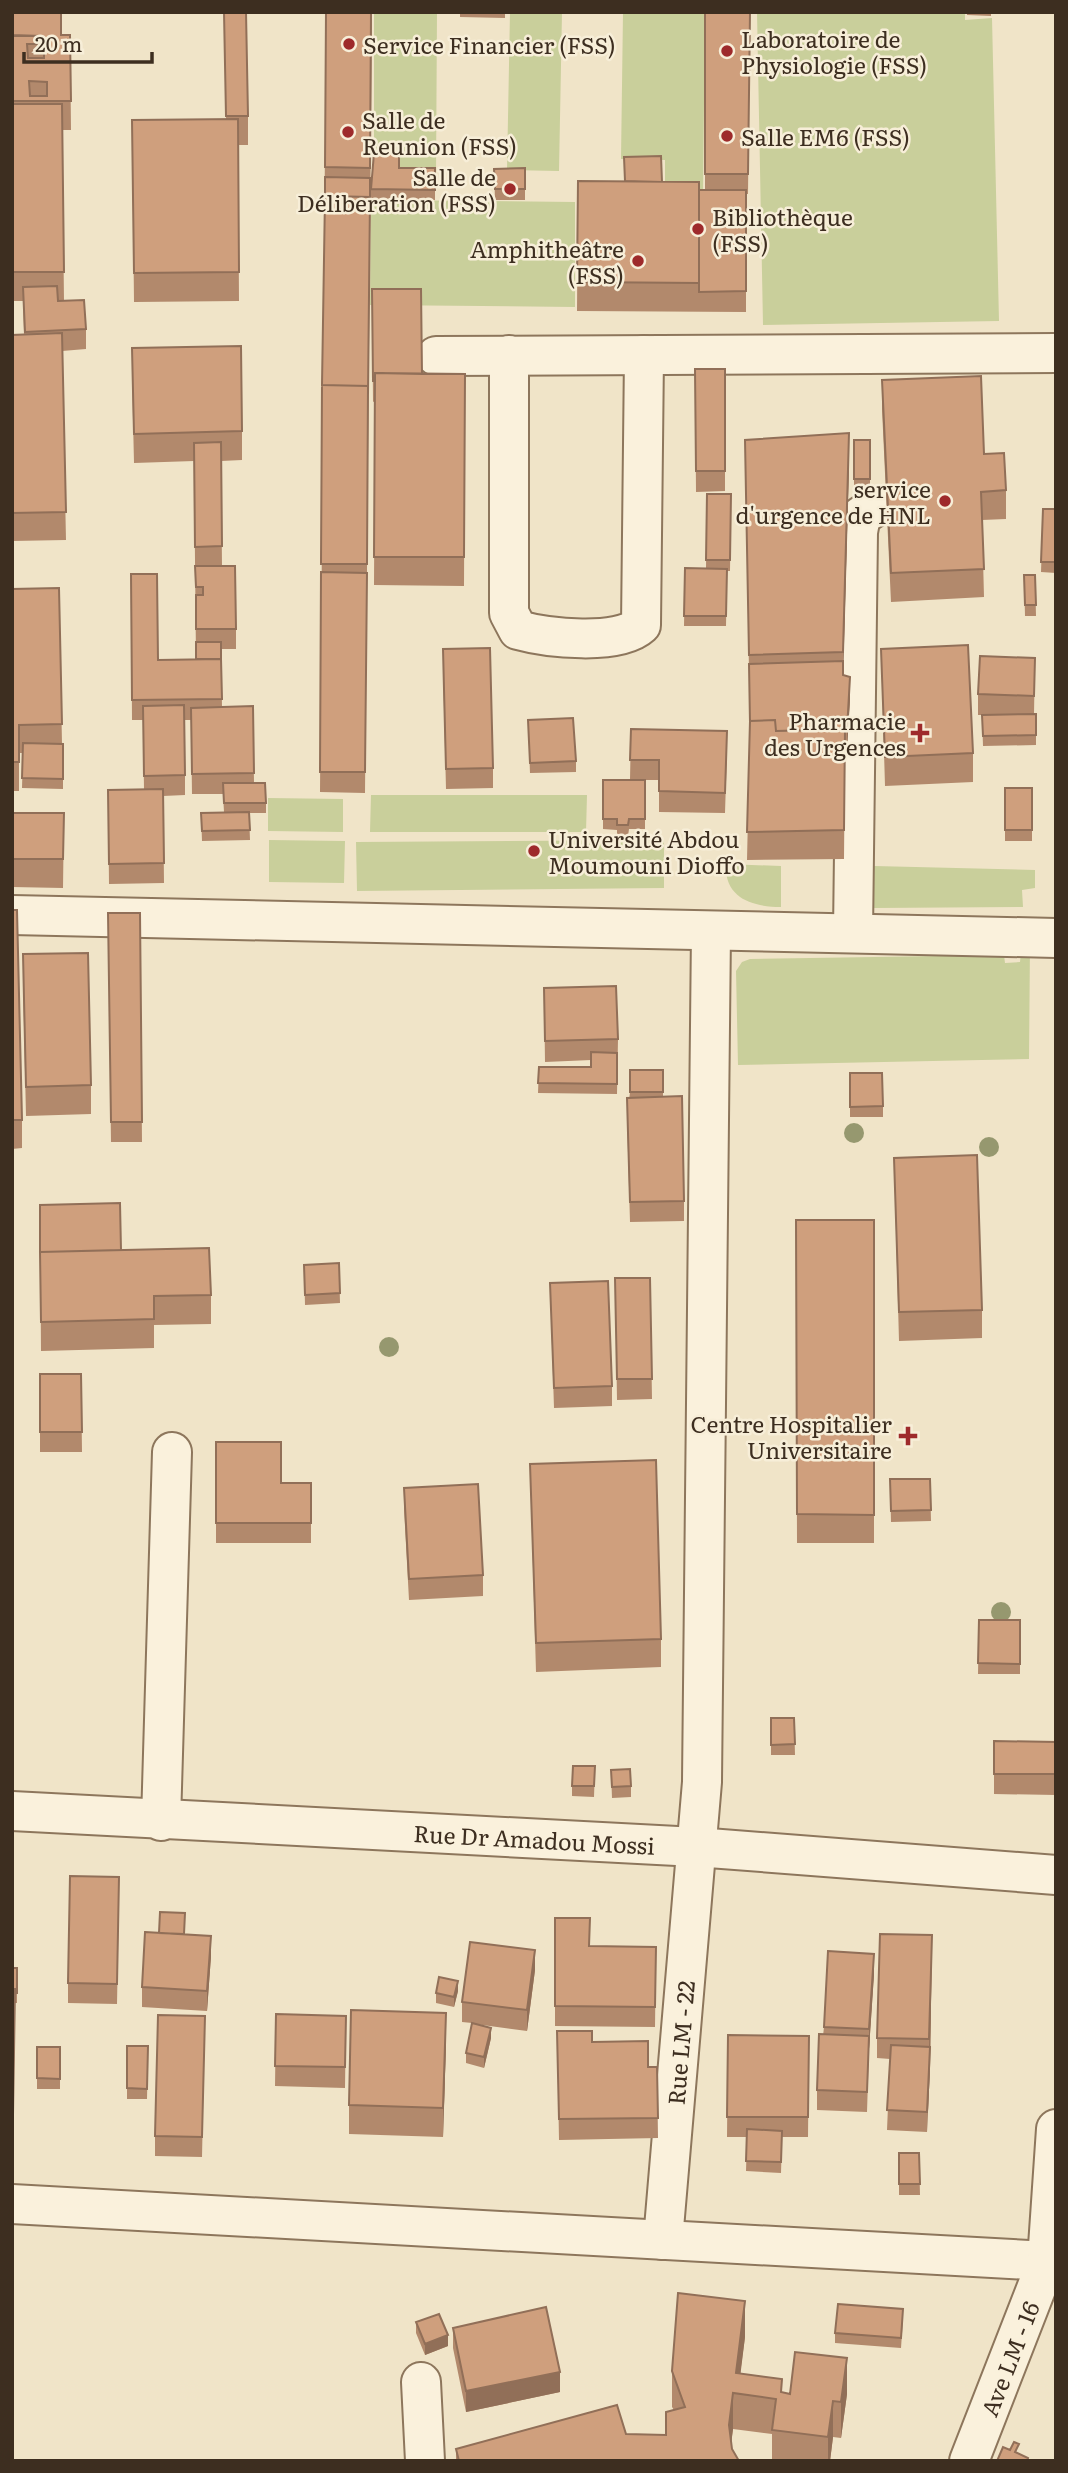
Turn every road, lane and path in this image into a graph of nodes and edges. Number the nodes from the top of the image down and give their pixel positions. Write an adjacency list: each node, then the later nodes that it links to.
1 (1056, 353): 3 (street)
2 (509, 355): 3 (street); 3 (street); 4 (street)
3 (644, 355)
4 (436, 356)
5 (875, 507): 8 (street)
6 (12, 915): 7 (street)
7 (711, 931): 8 (street); 13 (street, Rue LM - 22)
8 (853, 933): 9 (street)
9 (1056, 938)
10 (172, 1452): 12 (street)
11 (12, 1811): 12 (street, Rue Dr Amadou Mossi)
12 (161, 1821): 13 (street, Rue Dr Amadou Mossi)
13 (696, 1847): 14 (street, Rue Dr Amadou Mossi); 17 (street, Rue LM - 22)
14 (1056, 1875)
15 (1056, 2129): 18 (street, Ave LM - 16)
16 (12, 2204): 17 (street)
17 (663, 2240): 18 (street)
18 (1047, 2261): 21 (street, Ave LM - 16)
19 (421, 2382): 20 (street)
20 (425, 2461)
21 (969, 2461)

